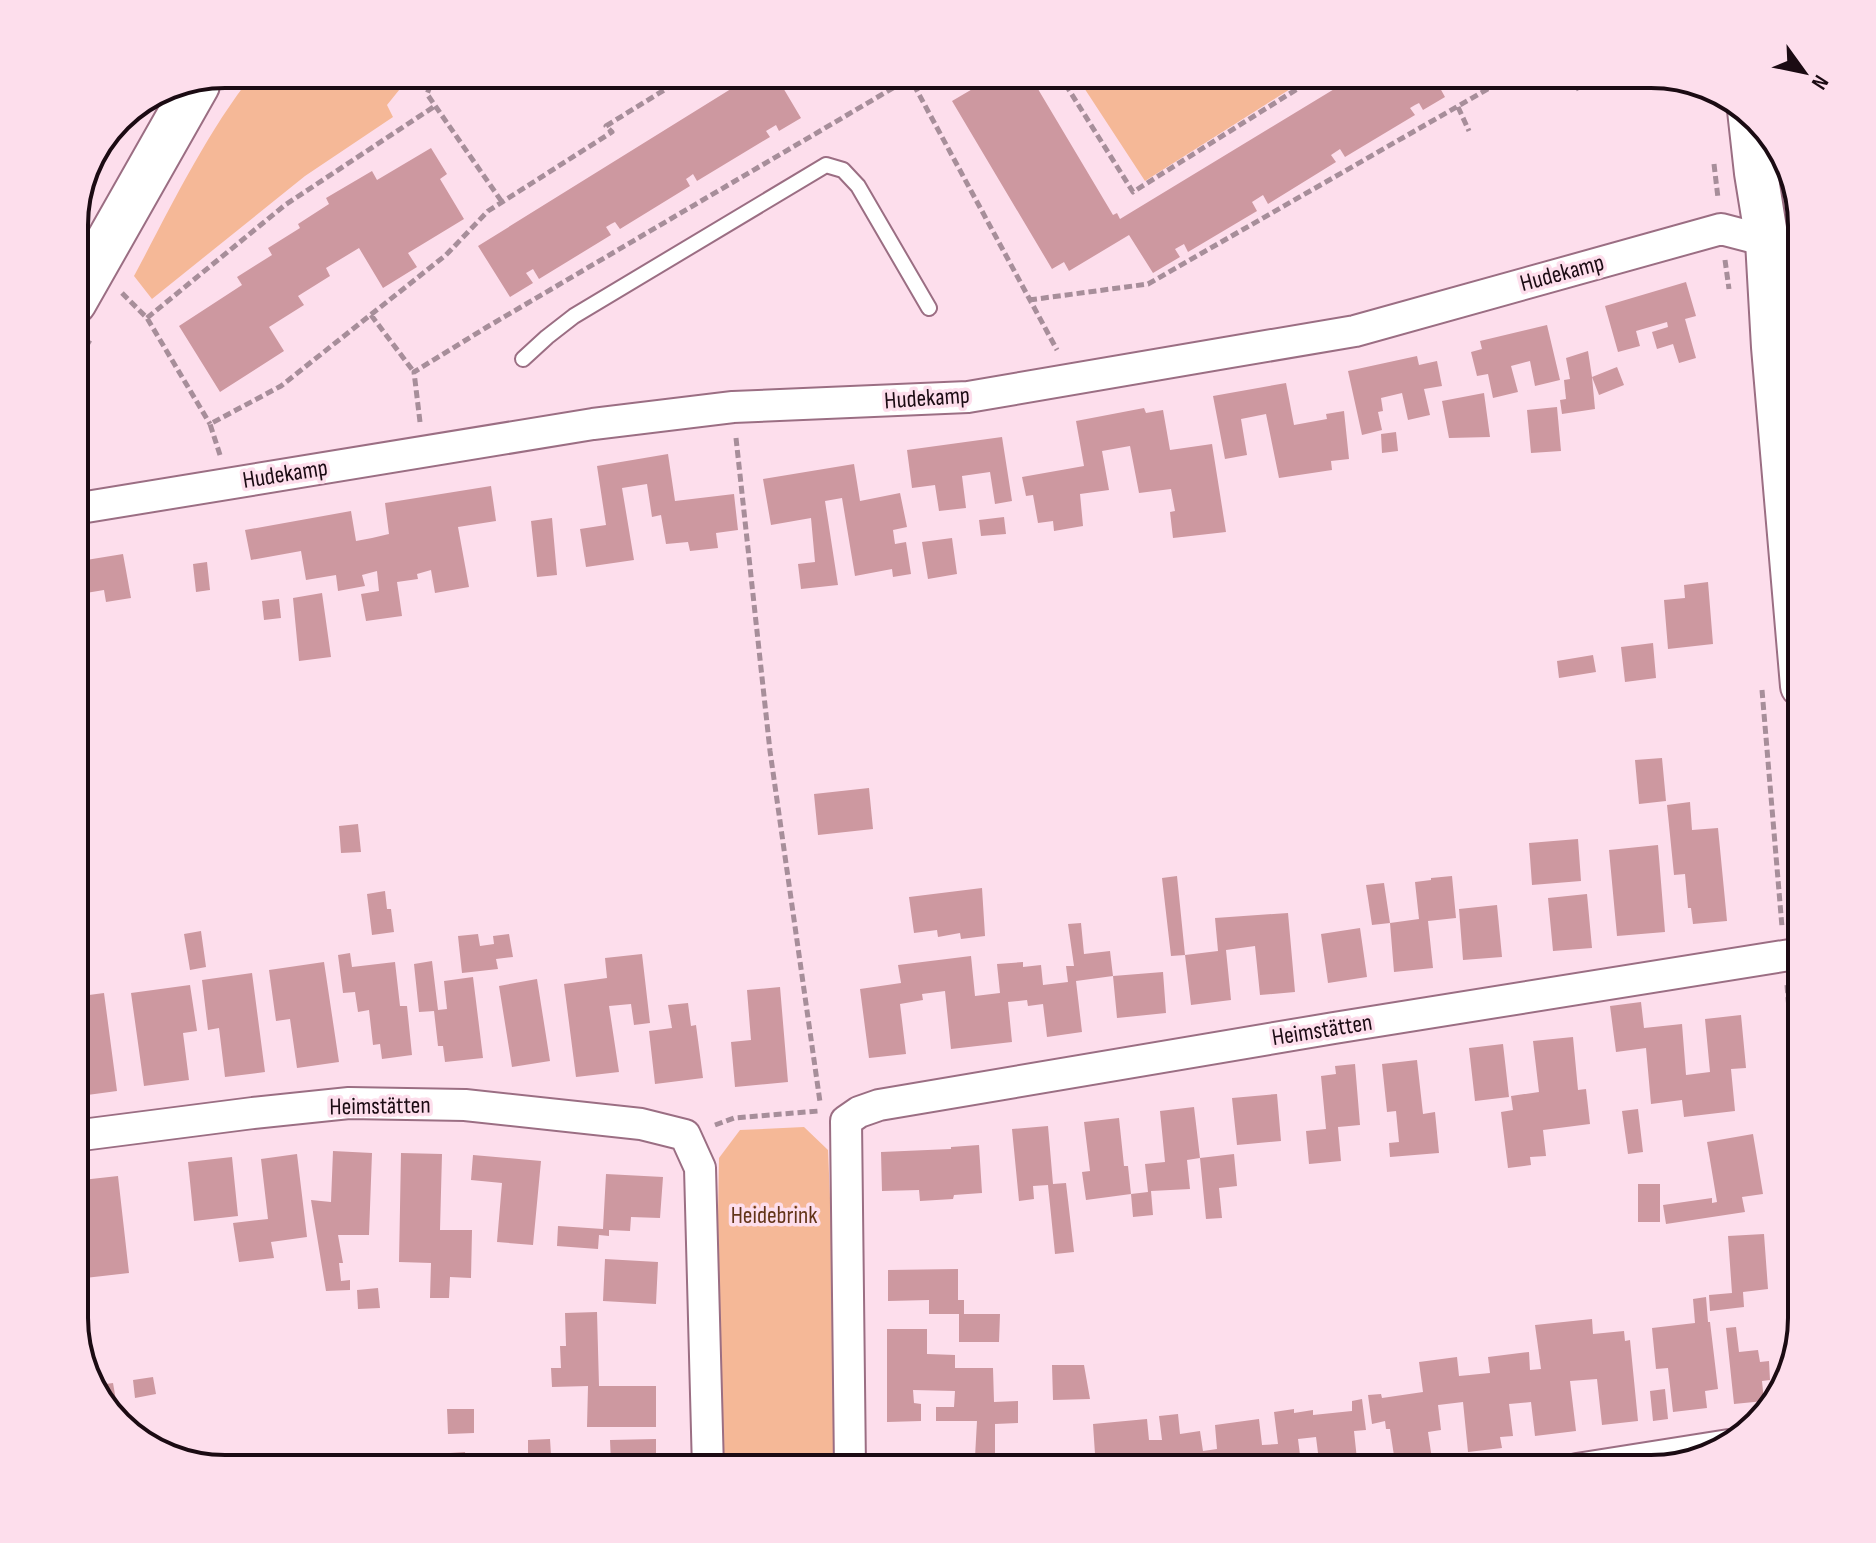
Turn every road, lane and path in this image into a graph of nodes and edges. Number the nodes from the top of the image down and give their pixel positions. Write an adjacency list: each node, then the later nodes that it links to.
1 (429, 88): 9 (path)
2 (667, 88): 13 (path)
3 (889, 88): 24 (path)
4 (916, 88): 19 (path)
5 (1068, 88): 6 (path)
6 (1299, 88)
7 (1490, 88): 10 (path)
8 (193, 92): 16 (main road)
9 (435, 106): 13 (path); 22 (path)
10 (1458, 107): 11 (path); 19 (path)
11 (1469, 131)
12 (1752, 132): 15 (main road)
13 (502, 202): 21 (path)
14 (1721, 229): 15 (street); 18 (path); 25 (street, Hudekamp)
15 (1785, 244): 31 (main road)
16 (88, 277)
17 (117, 289): 22 (path)
18 (1729, 290)
19 (1029, 300): 25 (path)
20 (929, 308): 23 (lane)
21 (371, 315): 24 (path); 27 (path)
22 (147, 318): 27 (path)
23 (523, 359)
24 (414, 372): 28 (path)
25 (1072, 379): 26 (street, Hudekamp)
26 (733, 407): 28 (street, Hudekamp); 36 (path)
27 (210, 424): 29 (path)
28 (424, 451): 29 (street, Hudekamp)
29 (229, 483): 30 (street, Hudekamp)
30 (88, 507)
31 (1788, 522)
32 (1761, 676): 33 (path)
33 (1788, 911)
34 (1788, 955): 38 (street, Heimstätten)
35 (88, 1134): 36 (street, Heimstätten)
36 (685, 1135): 37 (street)
37 (708, 1455)
38 (850, 1455)

